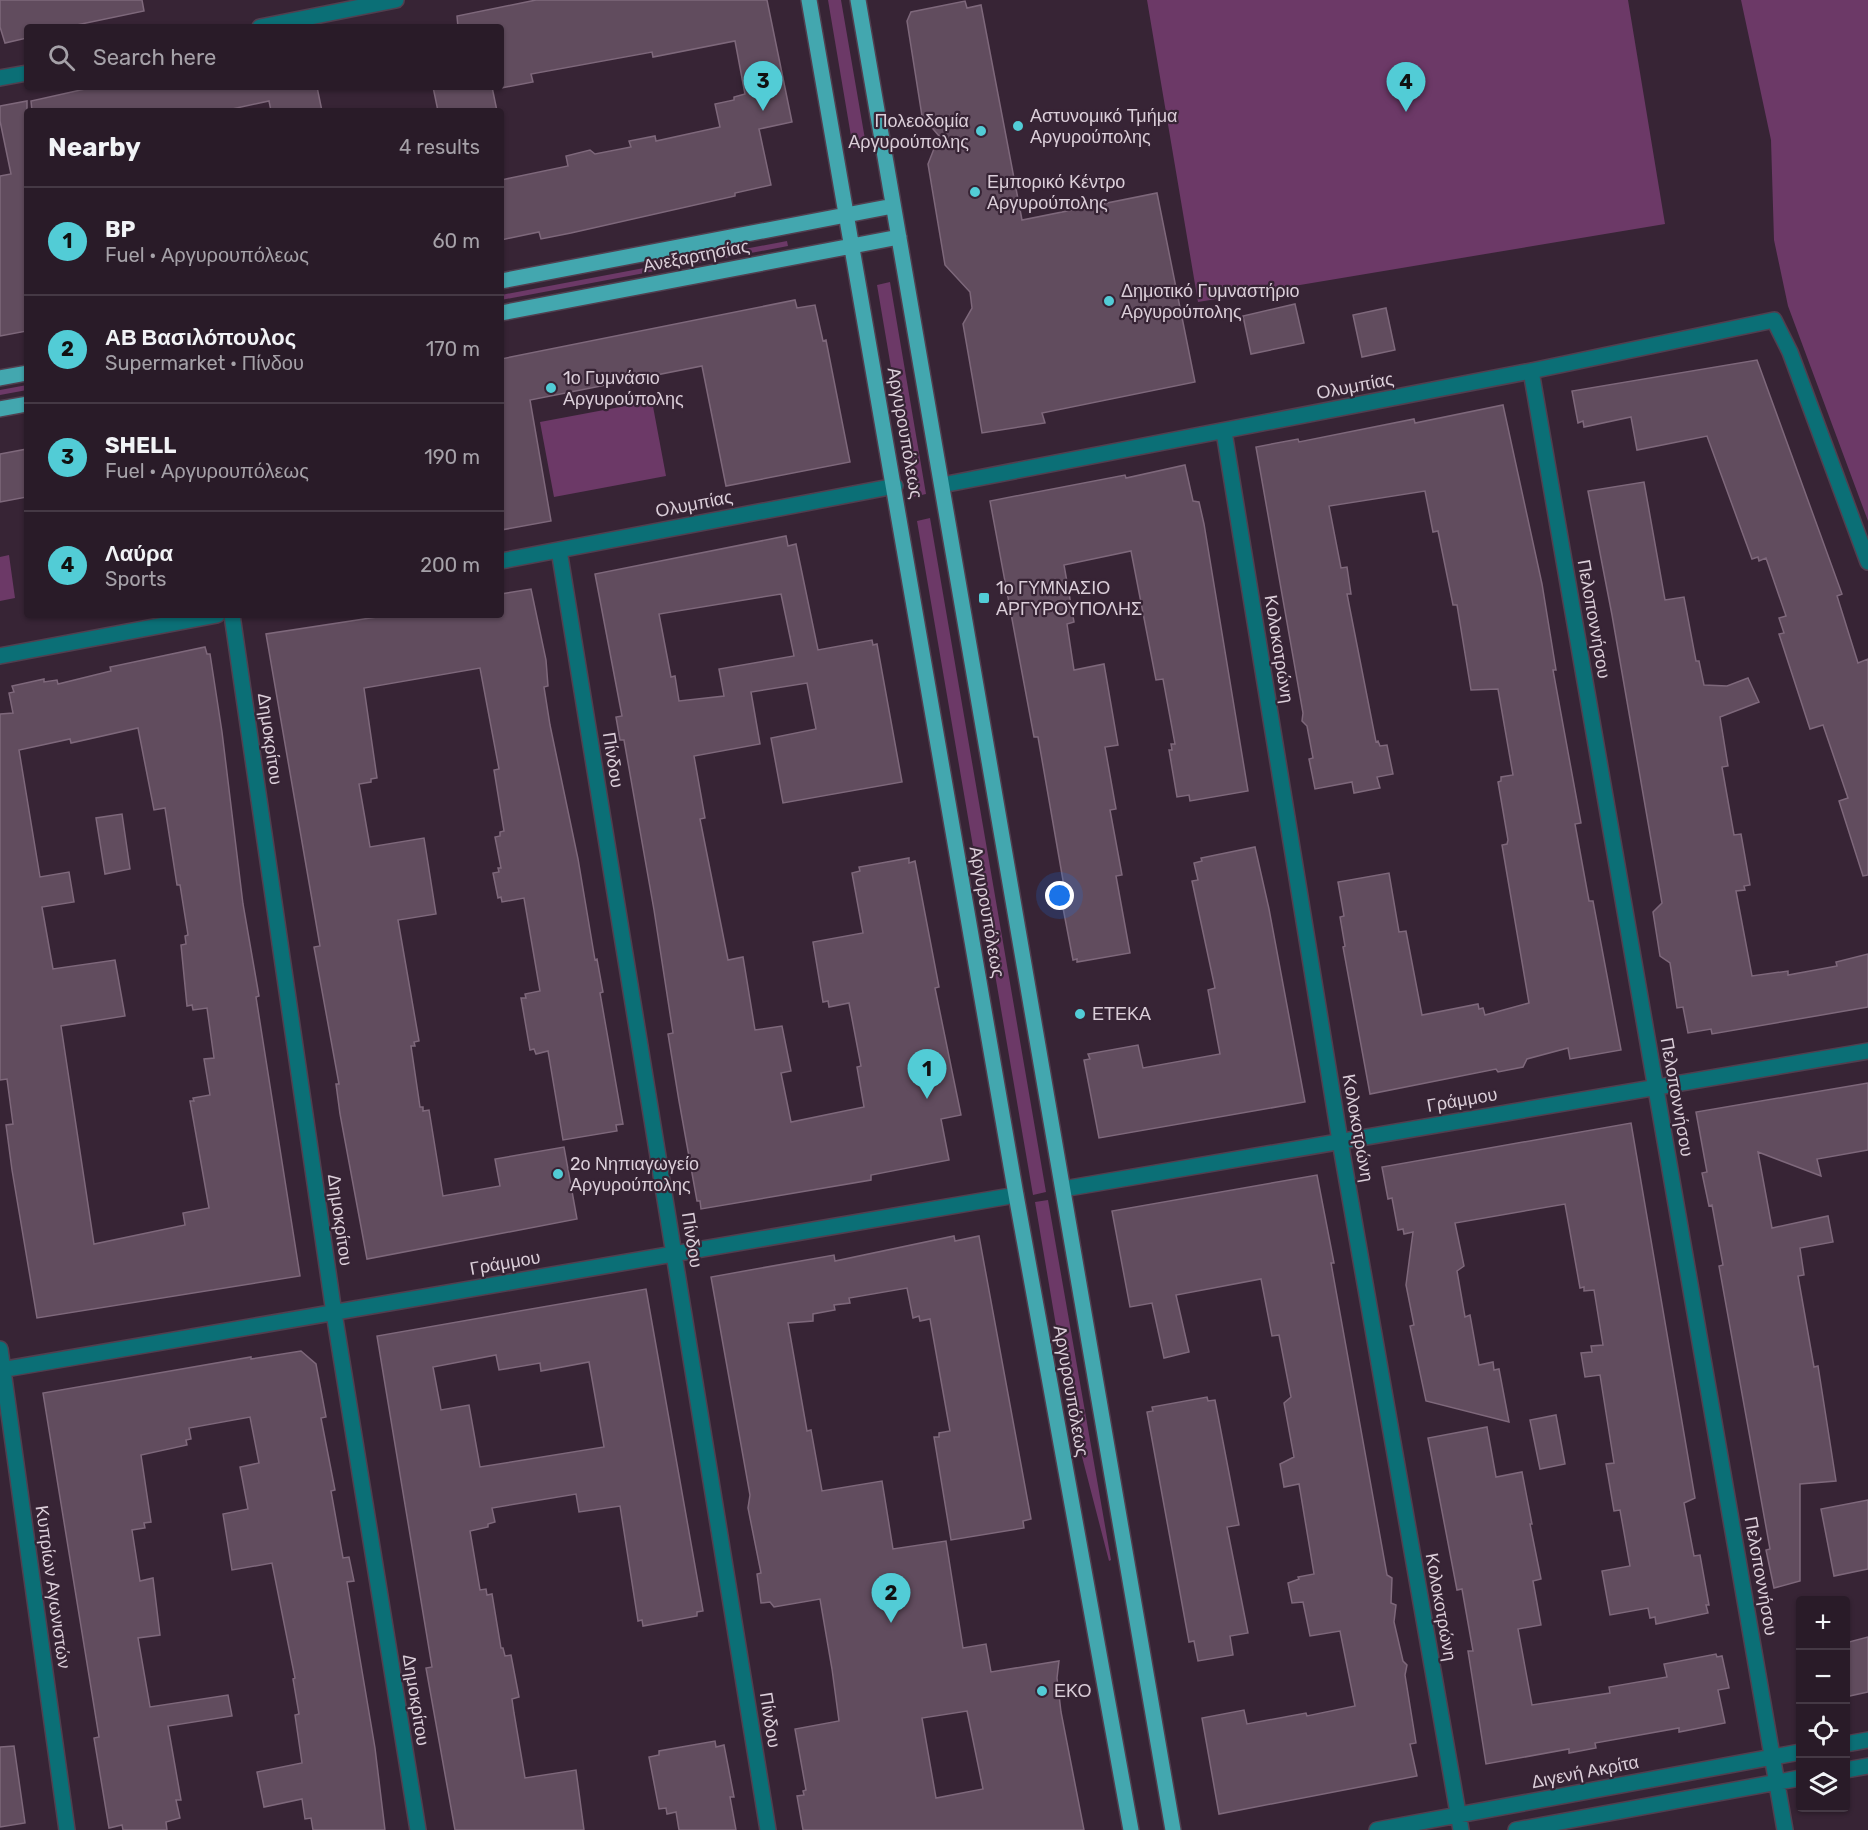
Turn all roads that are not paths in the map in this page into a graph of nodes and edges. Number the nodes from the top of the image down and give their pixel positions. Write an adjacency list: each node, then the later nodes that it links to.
1 (396, 0): 4 (street)
2 (809, 0): 8 (main road, Αργυρουπόλεως)
3 (858, 0): 7 (main road, Αργυρουπόλεως)
4 (275, 24)
5 (24, 74): 6 (street)
6 (0, 78)
7 (893, 206): 8 (main road, Ανεξαρτησίας); 9 (main road, Αργυρουπόλεως)
8 (847, 214): 10 (main road, Αργυρουπόλεως); 11 (main road, Ανεξαρτησίας)
9 (899, 237): 10 (main road, Ανεξαρτησίας); 19 (main road, Αργυρουπόλεως)
10 (853, 245): 12 (main road, Ανεξαρτησίας); 20 (main road, Αργυρουπόλεως)
11 (504, 280)
12 (504, 312)
13 (1531, 372): 18 (street, Ολυμπίας); 23 (street, Ολυμπίας); 28 (street, Πελοποννήσου)
14 (24, 374): 15 (main road)
15 (0, 378)
16 (24, 405): 17 (main road)
17 (0, 409)
18 (1224, 432): 19 (street, Ολυμπίας); 29 (street, Κολοκοτρώνη)
19 (942, 485): 30 (main road, Αργυρουπόλεως)
20 (895, 486): 21 (street, Ολυμπίας); 31 (main road, Αργυρουπόλεως)
21 (559, 550): 22 (street, Ολυμπίας); 32 (street, Πίνδου)
22 (504, 560)
23 (1868, 562)
24 (201, 618): 26 (street)
25 (232, 618): 33 (street, Δημοκρίτου)
26 (0, 656)
27 (1868, 1051): 28 (street, Γράμμου)
28 (1656, 1086): 29 (street, Γράμμου); 39 (street, Πελοποννήσου)
29 (1340, 1141): 30 (street, Γράμμου); 44 (street, Κολοκοτρώνη)
30 (1064, 1189): 49 (main road, Αργυρουπόλεως)
31 (1016, 1195): 32 (street, Γράμμου); 48 (main road, Αργυρουπόλεως)
32 (674, 1254): 33 (street, Γράμμου); 47 (street, Πίνδου)
33 (334, 1313): 35 (street, Γράμμου); 46 (street, Δημοκρίτου)
34 (0, 1349): 35 (street, Κυπρίων Αγωνιστών)
35 (2, 1370): 45 (street, Κυπρίων Αγωνιστών)
36 (1868, 1740): 37 (street)
37 (1850, 1743)
38 (1796, 1753): 39 (street, Διγενή Ακρίτα)
39 (1773, 1757): 43 (street, Πελοποννήσου); 44 (street, Διγενή Ακρίτα)
40 (1868, 1766): 41 (street)
41 (1850, 1769)
42 (1796, 1779): 43 (street)
43 (1777, 1782): 51 (street); 52 (street, Πελοποννήσου)
44 (1459, 1823): 50 (street, Διγενή Ακρίτα)
45 (67, 1830)
46 (417, 1830)
47 (768, 1830)
48 (1131, 1830)
49 (1173, 1830)
50 (1377, 1830)
51 (1516, 1830)
52 (1785, 1830)

